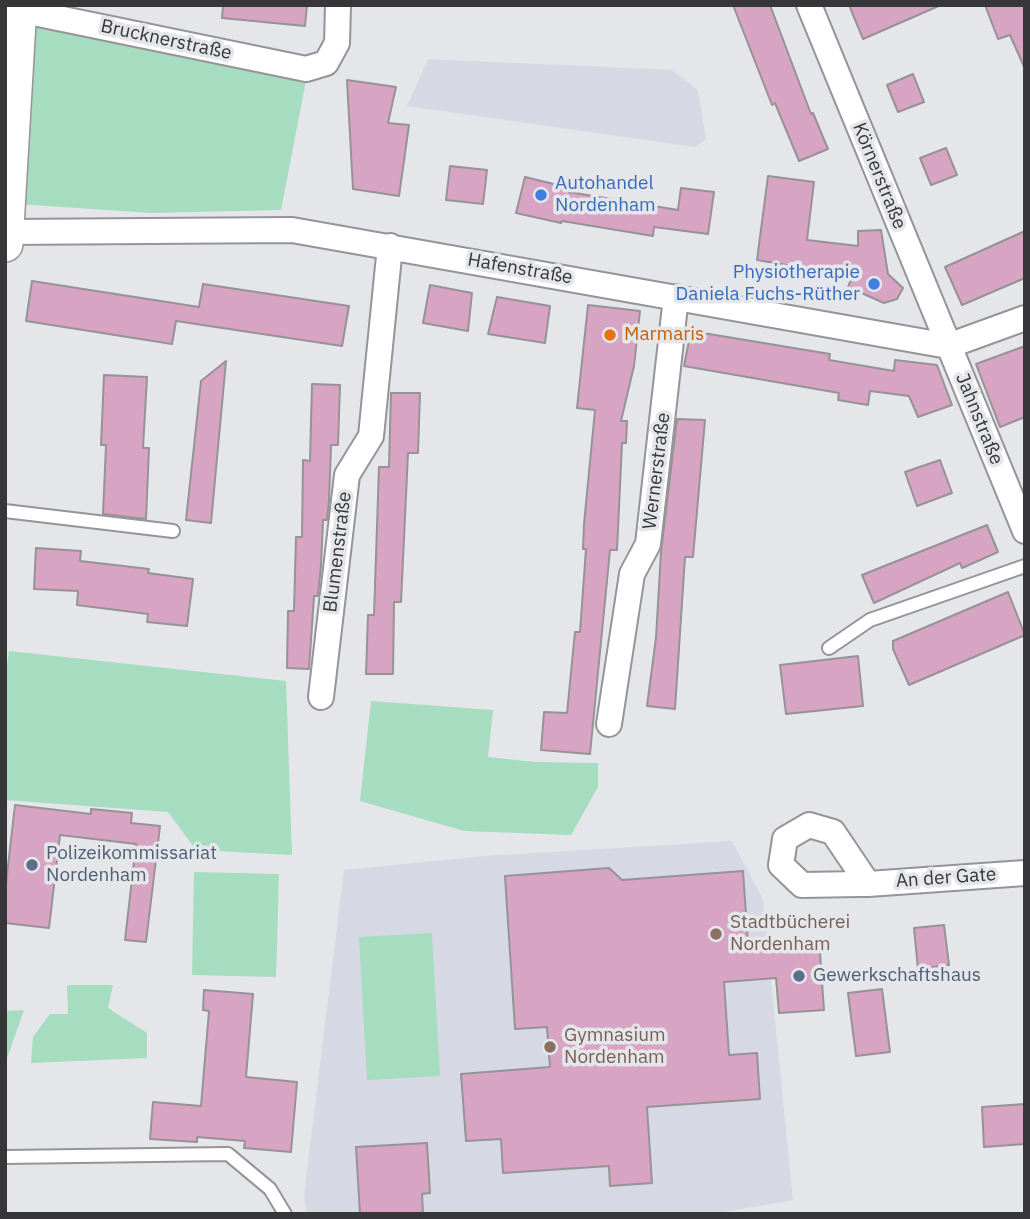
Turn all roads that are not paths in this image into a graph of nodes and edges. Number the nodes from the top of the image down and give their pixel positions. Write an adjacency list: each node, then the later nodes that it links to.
1 (338, 5): 3 (street, Brucknerstraße)
2 (810, 5): 8 (street, Körnerstraße)
3 (14, 8): 4 (street)
4 (6, 236): 5 (street, Hafenstraße)
5 (390, 246): 6 (street, Hafenstraße); 14 (street, Blumenstraße)
6 (677, 297): 8 (street, Hafenstraße); 15 (street, Wernerstraße)
7 (1025, 318): 8 (street)
8 (948, 346): 11 (street, Jahnstraße)
9 (5, 511): 10 (lane)
10 (173, 531)
11 (1025, 531)
12 (1025, 566): 13 (lane)
13 (829, 648)
14 (321, 697)
15 (609, 724)
16 (1025, 873): 17 (street, An der Gate)
17 (868, 884)
18 (5, 1157): 19 (lane)
19 (285, 1214)

